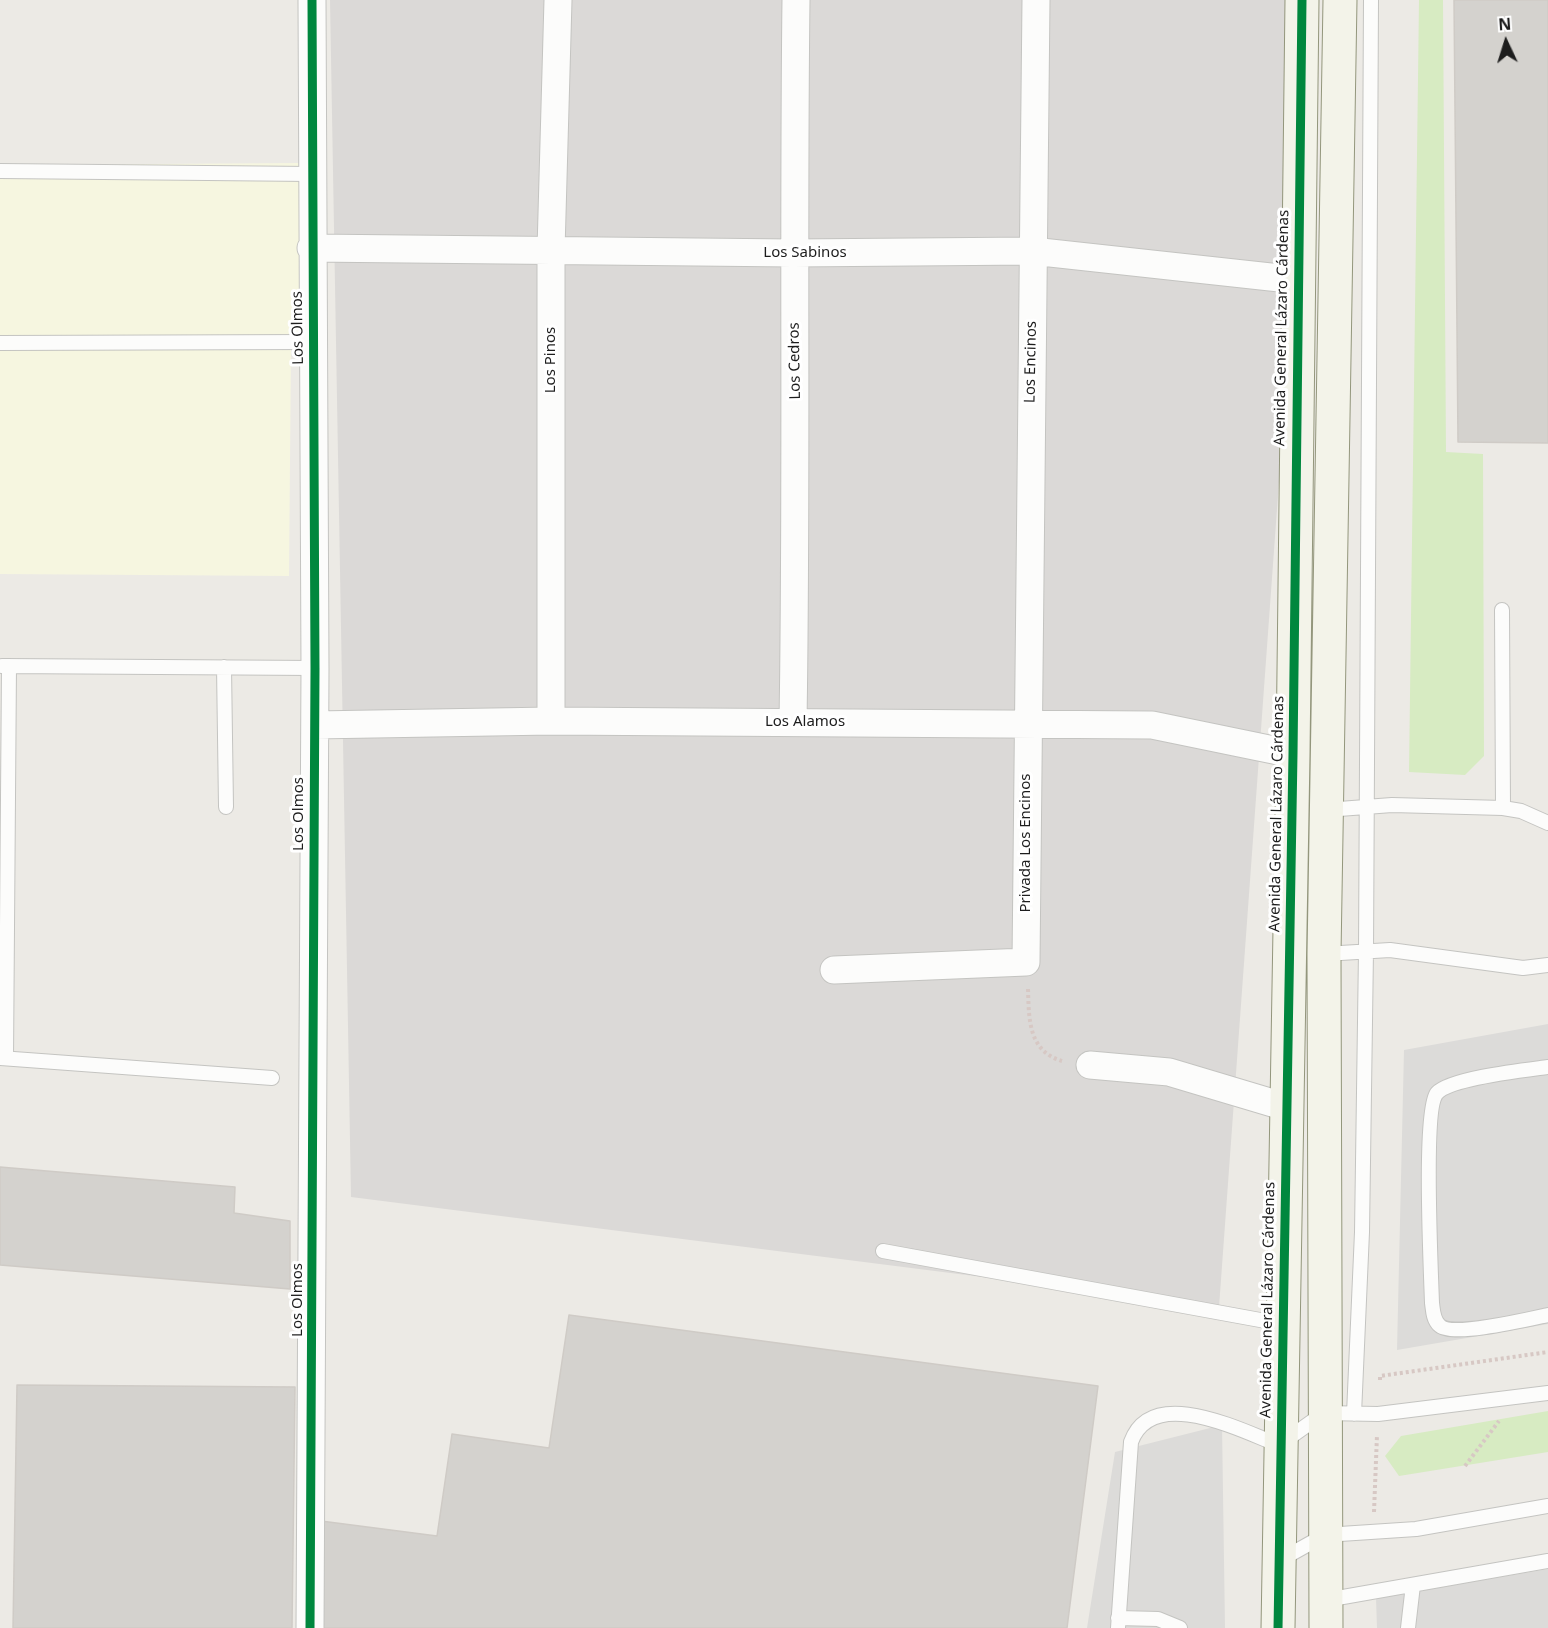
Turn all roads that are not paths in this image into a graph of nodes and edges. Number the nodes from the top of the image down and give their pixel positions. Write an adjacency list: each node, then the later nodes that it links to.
1 (312, 0): 9 (street, Los Olmos)
2 (558, 0): 11 (street, Los Pinos)
3 (796, 0): 13 (street, Los Cedros)
4 (1036, 0): 12 (street, Los Encinos)
5 (1302, 0): 14 (street, Avenida General Lázaro Cárdenas)
6 (1340, 0): 29 (street)
7 (1371, 0): 27 (lane)
8 (0, 171): 9 (lane)
9 (311, 174): 10 (street, Los Olmos)
10 (311, 248): 11 (street, Los Sabinos); 15 (street, Los Olmos)
11 (551, 250): 13 (street, Los Sabinos); 21 (street, Los Pinos)
12 (1032, 251): 13 (street, Los Sabinos); 14 (street, Los Sabinos); 23 (street, Los Encinos)
13 (793, 253): 22 (street, Los Cedros)
14 (1298, 280): 25 (street, Avenida General Lázaro Cárdenas)
15 (314, 342): 16 (lane); 20 (street, Los Olmos)
16 (0, 343)
17 (1502, 609): 28 (lane)
18 (5, 666): 19 (lane); 35 (lane)
19 (224, 667): 20 (lane); 26 (lane)
20 (315, 668): 24 (street, Los Olmos)
21 (551, 721): 22 (street, Los Alamos); 24 (street, Los Alamos)
22 (793, 722): 23 (street, Los Alamos)
23 (1027, 724): 25 (street, Los Alamos); 34 (street, Privada Los Encinos)
24 (315, 725): 55 (street, Los Olmos)
25 (1293, 754): 39 (street, Avenida General Lázaro Cárdenas)
26 (226, 807)
27 (1367, 807): 28 (lane); 29 (lane); 31 (lane)
28 (1503, 808): 30 (lane)
29 (1326, 810): 32 (street)
30 (1548, 823)
31 (1366, 951): 32 (lane); 33 (lane); 46 (lane)
32 (1324, 954): 44 (street)
33 (1548, 965)
34 (834, 970)
35 (3, 1058): 38 (lane)
36 (1090, 1065): 39 (street)
37 (1548, 1067): 42 (lane)
38 (272, 1078)
39 (1286, 1107): 40 (street, Avenida General Lázaro Cárdenas)
40 (1285, 1204): 43 (street, Avenida General Lázaro Cárdenas); 44 (street)
41 (883, 1251): 43 (lane)
42 (1548, 1315)
43 (1282, 1324): 47 (street, Avenida General Lázaro Cárdenas)
44 (1323, 1332): 46 (street)
45 (1548, 1393): 46 (lane)
46 (1339, 1414): 47 (lane); 49 (street)
47 (1279, 1446): 50 (street, Avenida General Lázaro Cárdenas); 54 (lane)
48 (1548, 1506): 49 (lane)
49 (1325, 1534): 50 (lane); 53 (street)
50 (1277, 1561): 57 (street, Avenida General Lázaro Cárdenas)
51 (1548, 1561): 52 (lane)
52 (1413, 1585): 53 (lane); 58 (lane)
53 (1326, 1614)
54 (1118, 1623): 56 (lane)
55 (310, 1628)
56 (1180, 1628)
57 (1278, 1628)
58 (1408, 1628)

